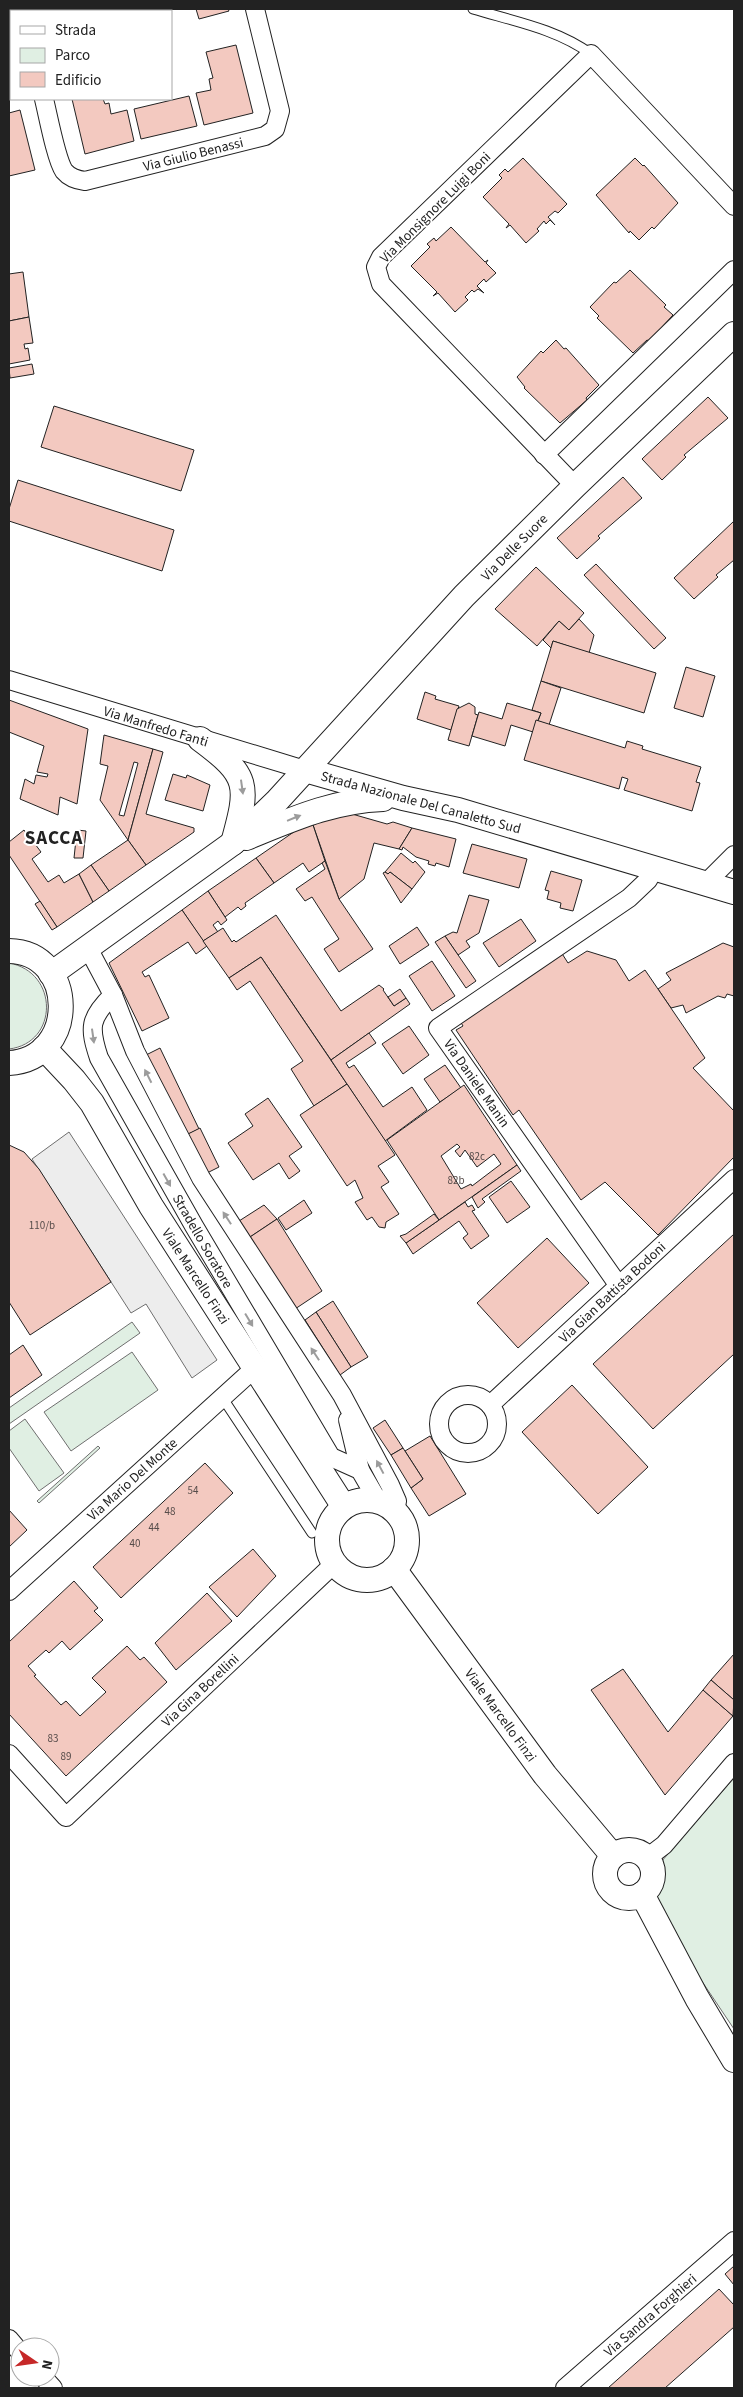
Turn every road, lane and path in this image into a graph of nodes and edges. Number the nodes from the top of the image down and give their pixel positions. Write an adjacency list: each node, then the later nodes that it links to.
1 (254, 9): 4 (street, Via Giulio Benassi)
2 (473, 9): 3 (lane)
3 (591, 54): 5 (street); 8 (street, Via Monsignore Luigi Boni)
4 (44, 100)
5 (734, 206)
6 (734, 270): 8 (street)
7 (734, 334): 9 (street, Via Delle Suore)
8 (544, 456): 9 (street, Via Monsignore Luigi Boni)
9 (574, 486): 12 (street, Via Delle Suore)
10 (9, 680): 11 (street, Via Manfredo Fanti)
11 (200, 739): 12 (street, Via Manfredo Fanti); 14 (street, one-way to 14)
12 (305, 770): 13 (street, Strada Nazionale Del Canaletto Sud); 14 (street, Strada Nazionale Del Canaletto Sud)
13 (403, 798): 14 (street, one-way to 13); 16 (street, Strada Nazionale Del Canaletto Sud)
14 (233, 843): 19 (street, Strada Nazionale Del Canaletto Sud)
15 (734, 855): 17 (street)
16 (655, 868): 17 (street, Strada Nazionale Del Canaletto Sud); 26 (street, Via Daniele Manin)
17 (705, 884): 18 (street, Strada Nazionale Del Canaletto Sud)
18 (734, 892)
19 (88, 948): 21 (street, Strada Nazionale Del Canaletto Sud); 22 (street)
20 (9, 951): 21 (street)
21 (51, 974): 23 (street)
22 (113, 996): 28 (street, one-way to 22); 31 (street, Stradello Soratore, one-way to 31)
23 (44, 1048): 24 (street); 27 (street, Viale Marcello Finzi)
24 (9, 1063)
25 (734, 1179): 26 (street, Via Gian Battista Bodoni)
26 (620, 1286): 30 (street, Via Gian Battista Bodoni)
27 (256, 1368): 29 (street, Via Mario Del Monte); 33 (street, Viale Marcello Finzi)
28 (342, 1395): 31 (street); 32 (street, one-way to 28)
29 (221, 1397): 34 (lane); 37 (street, Via Mario Del Monte)
30 (490, 1405)
31 (360, 1470): 32 (street)
32 (386, 1506): 33 (street); 36 (street)
33 (344, 1507): 35 (street)
34 (312, 1533)
35 (335, 1563): 36 (street); 38 (street, Via Gina Borellini)
36 (394, 1569): 40 (street, Viale Marcello Finzi)
37 (9, 1591)
38 (9, 1754)
39 (734, 1763): 41 (street)
40 (613, 1856): 41 (street); 42 (street)
41 (647, 1858): 42 (street)
42 (642, 1894): 43 (street)
43 (734, 2060)
44 (734, 2241): 45 (street, Via Sandra Forghieri)
45 (565, 2388)

